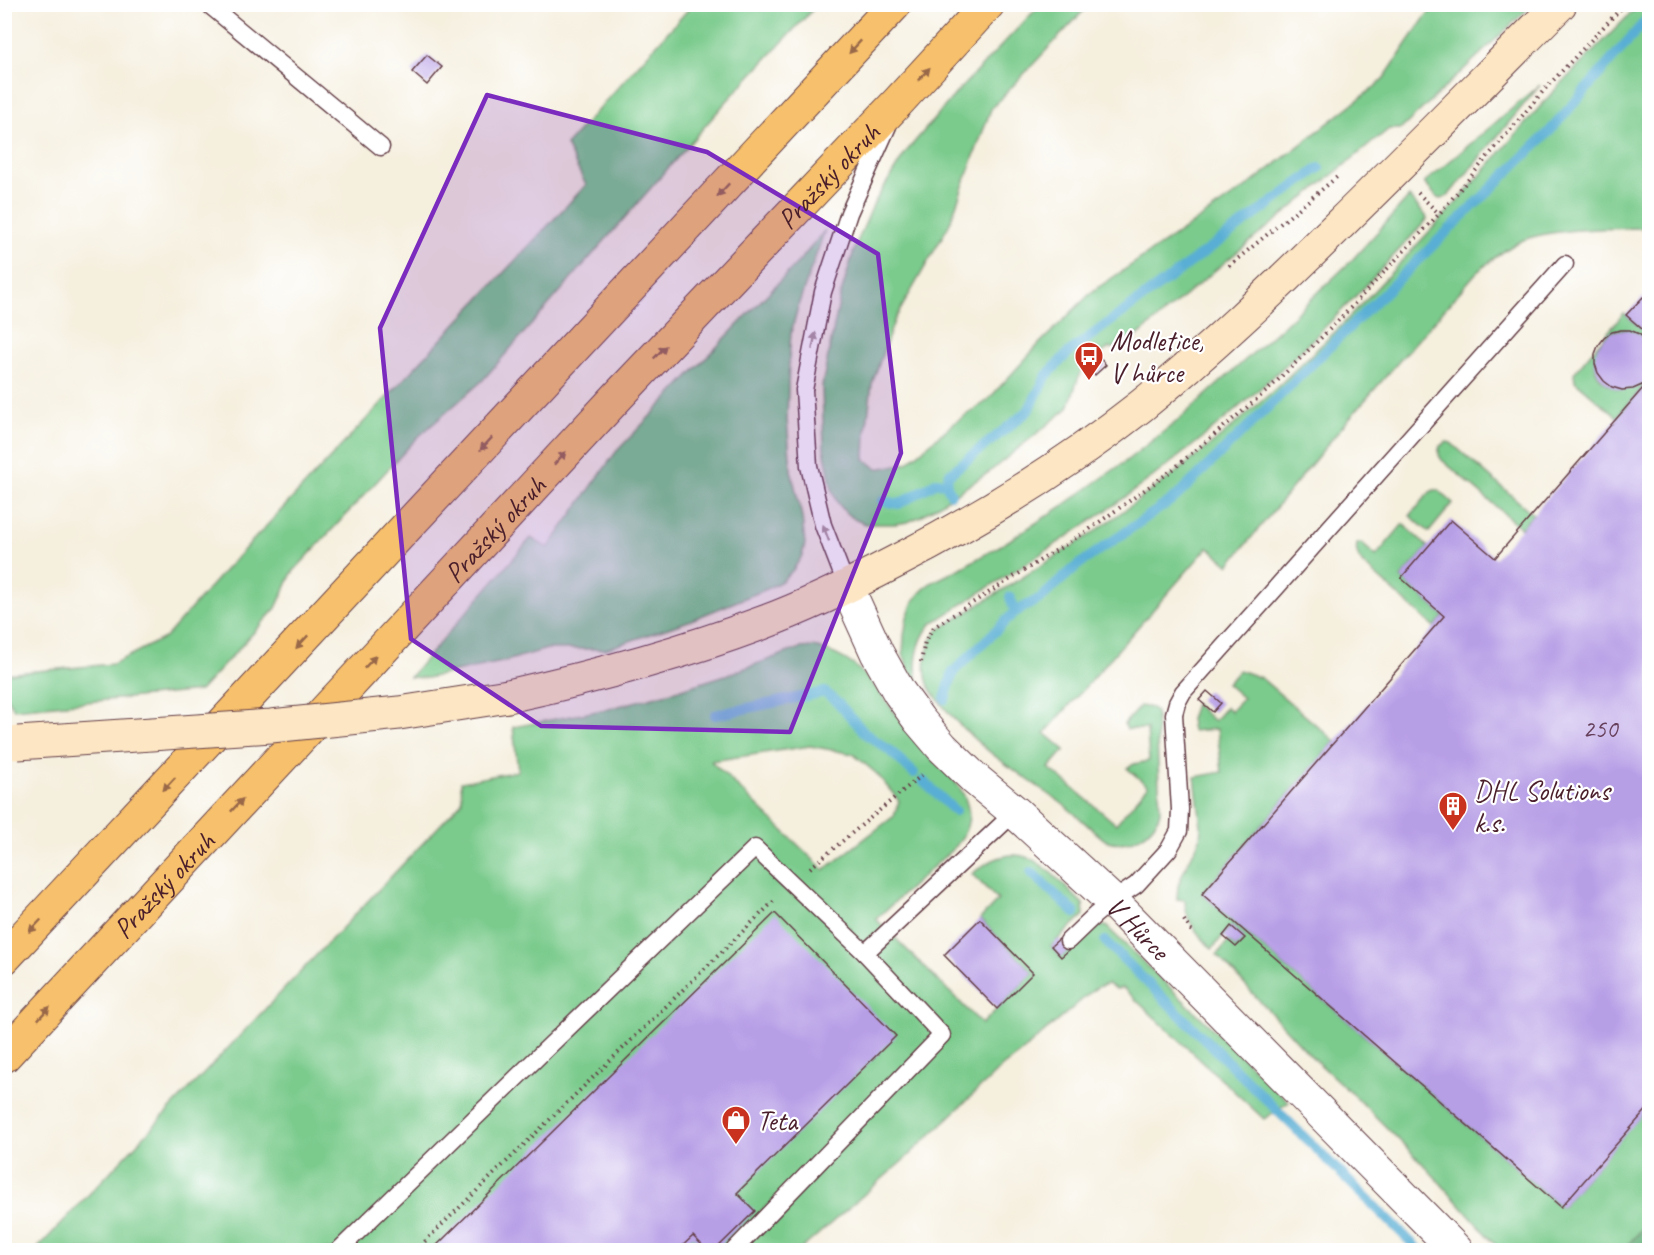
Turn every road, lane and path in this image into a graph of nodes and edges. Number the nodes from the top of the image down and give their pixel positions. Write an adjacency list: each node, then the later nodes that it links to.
1 (208, 4): 7 (lane)
2 (895, 4): 22 (highway, one-way to 22)
3 (988, 4): 6 (highway, Pražský okruh, one-way to 3)
4 (1560, 4): 13 (main road)
5 (1625, 4): 10 (path)
6 (898, 102): 13 (lane, one-way to 6); 23 (highway, Pražský okruh, one-way to 6)
7 (381, 147)
8 (1338, 176): 12 (path)
9 (1416, 190): 10 (path)
10 (1439, 214): 14 (path)
11 (1565, 264): 19 (lane)
12 (1229, 266)
13 (847, 587): 15 (main road, bridge); 16 (street, V Hůrce)
14 (922, 670)
15 (11, 744)
16 (948, 753): 17 (street, V Hůrce); 18 (path)
17 (1015, 812): 19 (street, V Hůrce); 21 (lane)
18 (792, 883): 21 (lane); 24 (lane); 25 (path)
19 (1112, 901): 20 (lane); 27 (street, V Hůrce)
20 (1068, 941)
21 (865, 953): 26 (lane)
22 (4, 958)
23 (4, 1056)
24 (339, 1251)
25 (416, 1251)
26 (734, 1251)
27 (1456, 1251)

